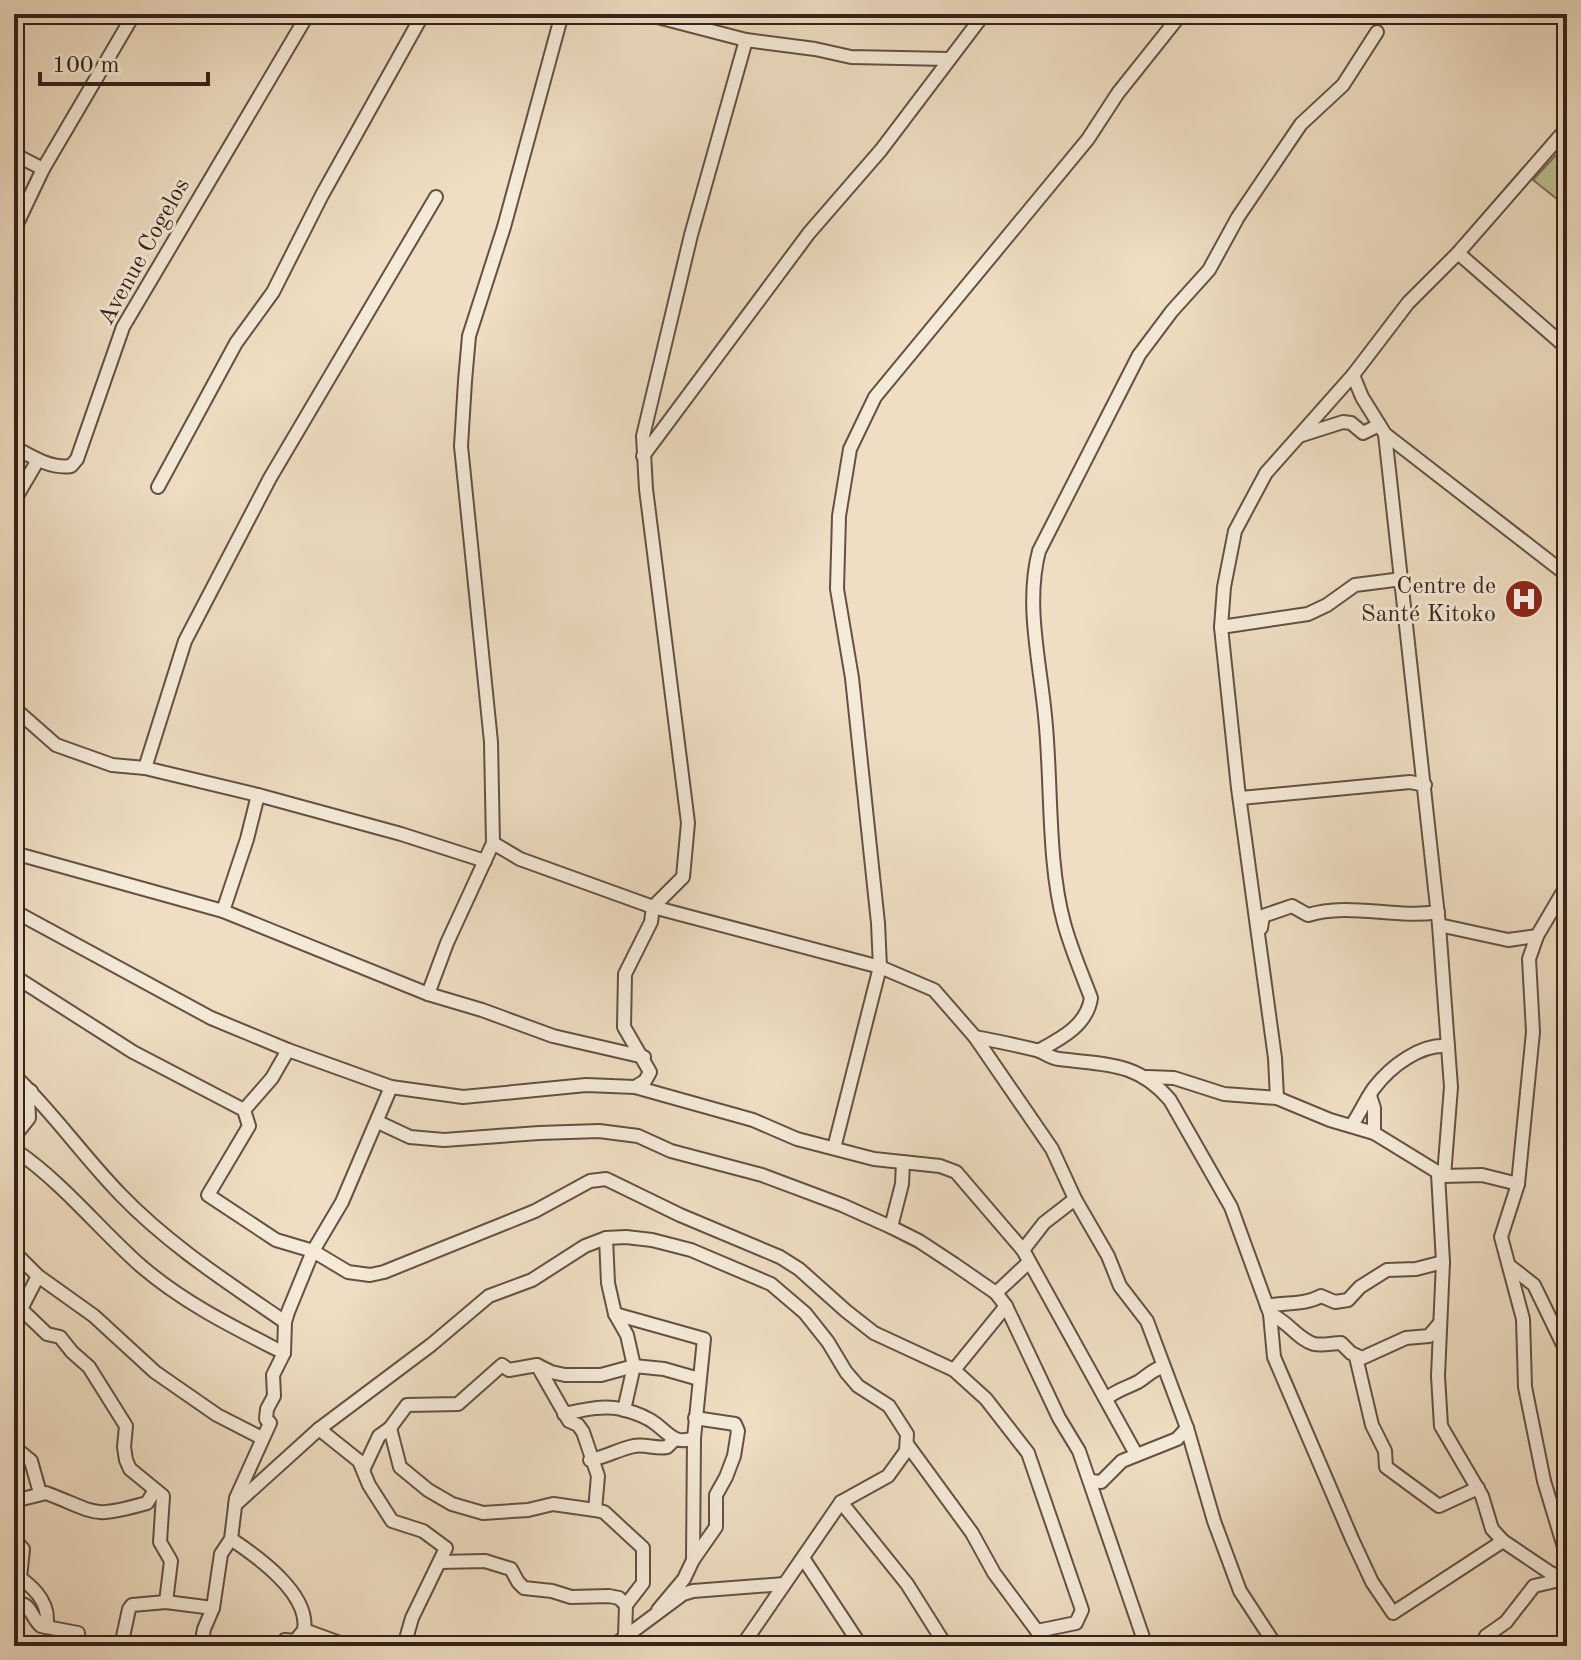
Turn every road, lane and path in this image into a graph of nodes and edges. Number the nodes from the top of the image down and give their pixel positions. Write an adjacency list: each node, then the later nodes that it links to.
1 (134, 14): 13 (street)
2 (308, 14): 23 (street, Avenue Cogelos)
3 (423, 14): 24 (street)
4 (562, 14): 34 (street)
5 (646, 14): 9 (street)
6 (984, 14): 10 (street)
7 (1181, 14): 44 (street)
8 (1377, 32): 50 (street)
9 (746, 40): 10 (street); 22 (street)
10 (949, 59): 22 (street)
11 (1567, 128): 16 (street)
12 (14, 154): 13 (street)
13 (43, 169): 15 (street)
14 (436, 197): 30 (street)
15 (14, 230)
16 (1458, 253): 17 (street); 18 (street)
17 (1567, 348)
18 (1353, 375): 19 (street); 20 (street)
19 (1382, 430): 20 (street); 26 (street); 27 (street)
20 (1296, 437): 28 (street)
21 (14, 447): 23 (street, Avenue Cogelos)
22 (643, 456): 38 (street)
23 (38, 460): 25 (street)
24 (158, 487)
25 (14, 501)
26 (1567, 575)
27 (1402, 579): 28 (street); 31 (street)
28 (1221, 627): 33 (street)
29 (14, 708): 30 (street)
30 (145, 768): 32 (street)
31 (1425, 785): 33 (street); 41 (street)
32 (258, 795): 36 (street); 40 (street)
33 (1241, 798): 42 (street)
34 (493, 843): 36 (street); 38 (street)
35 (14, 853): 40 (street)
36 (485, 861): 46 (street)
37 (1567, 885): 43 (street)
38 (653, 907): 44 (street); 51 (street)
39 (14, 911): 49 (street)
40 (223, 911): 46 (street)
41 (1438, 918): 42 (street); 43 (street); 48 (street)
42 (1259, 935): 59 (street)
43 (1537, 936): 70 (street)
44 (880, 967): 47 (street); 67 (street)
45 (14, 976): 61 (street)
46 (428, 994): 51 (street)
47 (975, 1037): 50 (street); 71 (street)
48 (1448, 1046): 58 (street); 69 (street)
49 (288, 1050): 55 (street); 61 (street)
50 (1040, 1050): 53 (street)
51 (644, 1057): 56 (street)
52 (14, 1075): 57 (street)
53 (1147, 1077): 54 (street); 60 (street)
54 (1174, 1078): 59 (street); 60 (street)
55 (391, 1087): 56 (street); 62 (street)
56 (635, 1087): 67 (street)
57 (31, 1091): 65 (street); 86 (street)
58 (1370, 1096): 63 (street); 64 (street)
59 (1277, 1098): 63 (street)
60 (1170, 1100): 83 (street)
61 (244, 1110): 75 (street)
62 (378, 1122): 72 (street); 75 (street)
63 (1352, 1125): 64 (street)
64 (1374, 1133): 69 (street)
65 (14, 1137)
66 (14, 1145): 87 (street)
67 (834, 1148): 68 (street)
68 (903, 1162): 72 (street); 77 (street)
69 (1441, 1175): 70 (street); 78 (street)
70 (1518, 1184): 73 (street)
71 (1075, 1199): 77 (street); 92 (street)
72 (891, 1227): 80 (street)
73 (1501, 1237): 88 (street); 121 (street)
74 (606, 1238): 84 (street); 101 (street); 105 (street)
75 (313, 1251): 86 (street); 93 (street)
76 (14, 1252): 79 (street)
77 (1026, 1256): 80 (street); 95 (street)
78 (1443, 1262): 83 (street); 85 (street)
79 (38, 1276): 82 (street); 102 (street)
80 (996, 1293): 81 (street)
81 (1006, 1306): 93 (street); 110 (street)
82 (17, 1309): 112 (street)
83 (1269, 1310): 89 (street); 120 (street)
84 (615, 1314): 91 (street); 94 (street)
85 (1441, 1320): 89 (street); 111 (street)
86 (285, 1322): 87 (street)
87 (284, 1353): 102 (street)
88 (1567, 1353)
89 (1356, 1357): 111 (street)
90 (537, 1365): 91 (street); 97 (street); 99 (street)
91 (634, 1366): 94 (street); 96 (street)
92 (1162, 1367): 95 (street); 100 (street)
93 (954, 1370): 134 (street)
94 (699, 1379): 98 (street)
95 (1106, 1399): 107 (street)
96 (624, 1410): 97 (street); 104 (street)
97 (564, 1414): 108 (street)
98 (695, 1418): 103 (street); 123 (street)
99 (390, 1428): 109 (street); 117 (street)
100 (1187, 1428): 107 (street); 148 (street)
101 (319, 1429): 109 (street); 116 (street)
102 (262, 1438): 116 (street)
103 (694, 1438): 104 (street); 123 (street)
104 (674, 1440): 108 (street)
105 (907, 1444): 115 (street); 134 (street)
106 (14, 1447): 113 (street)
107 (1136, 1454): 110 (street)
108 (590, 1460): 117 (street)
109 (364, 1468): 124 (street)
110 (1091, 1481): 147 (street)
111 (1478, 1488): 120 (street)
112 (155, 1490): 113 (street); 127 (street)
113 (40, 1493): 114 (street)
114 (14, 1501)
115 (841, 1502): 122 (street); 145 (street)
116 (235, 1505): 119 (street)
117 (595, 1510): 129 (street)
118 (14, 1539): 132 (street)
119 (231, 1539): 130 (street); 133 (street)
120 (1503, 1541): 125 (street)
121 (1567, 1557)
122 (803, 1558): 126 (street); 144 (street)
123 (693, 1560): 131 (street)
124 (440, 1562): 129 (street); 141 (street)
125 (1566, 1580): 149 (street)
126 (784, 1584): 131 (street); 143 (street)
127 (166, 1602): 130 (street); 137 (street)
128 (14, 1604): 132 (street)
129 (626, 1605): 135 (street)
130 (213, 1608): 138 (street)
131 (658, 1610): 135 (street)
132 (46, 1627): 136 (street)
133 (304, 1630): 139 (street); 140 (street)
134 (1037, 1631): 146 (street)
135 (625, 1636): 142 (street)
136 (78, 1646)
137 (121, 1646)
138 (201, 1646)
139 (282, 1646)
140 (348, 1646)
141 (404, 1646)
142 (613, 1646)
143 (742, 1646)
144 (861, 1646)
145 (946, 1646)
146 (1044, 1646)
147 (1146, 1646)
148 (1276, 1646)
149 (1481, 1646)

